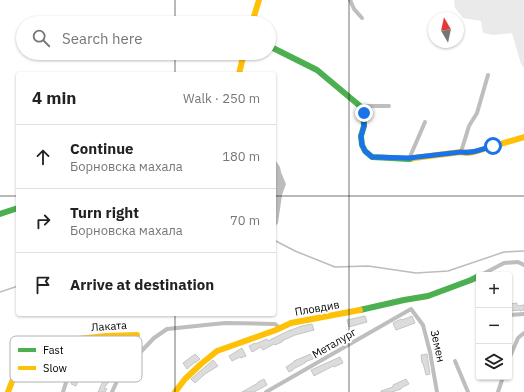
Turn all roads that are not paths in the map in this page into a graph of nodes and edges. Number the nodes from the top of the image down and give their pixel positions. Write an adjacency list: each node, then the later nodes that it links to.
1 (259, 0): 3 (street)
2 (350, 0): 4 (street)
3 (254, 16)
4 (362, 18)
5 (276, 50): 9 (street)
6 (242, 60): 7 (street)
7 (239, 72)
8 (488, 75): 13 (street)
9 (360, 106): 10 (street); 14 (street)
10 (389, 106)
11 (425, 122): 14 (street)
12 (524, 137): 13 (street)
13 (461, 152): 14 (street)
14 (409, 158)
15 (16, 209): 16 (street)
16 (0, 214)
17 (524, 265): 18 (street, Пловдив)
18 (487, 272)
19 (476, 278): 23 (street, Пловдив)
20 (410, 309): 38 (street, Металург); 39 (street, Земен)
21 (524, 314): 22 (street)
22 (512, 315)
23 (280, 328): 27 (street); 37 (street, Пловдив)
24 (524, 334): 28 (street)
25 (137, 335): 26 (street, Лаката)
26 (106, 336)
27 (142, 351)
28 (512, 352)
29 (455, 361): 40 (street)
30 (502, 380): 41 (street)
31 (12, 382): 34 (street, Лаката)
32 (66, 382): 35 (street)
33 (117, 382): 36 (street)
34 (8, 392)
35 (63, 392)
36 (112, 392)
37 (175, 392)
38 (266, 392)
39 (437, 392)
40 (468, 392)
41 (498, 392)

